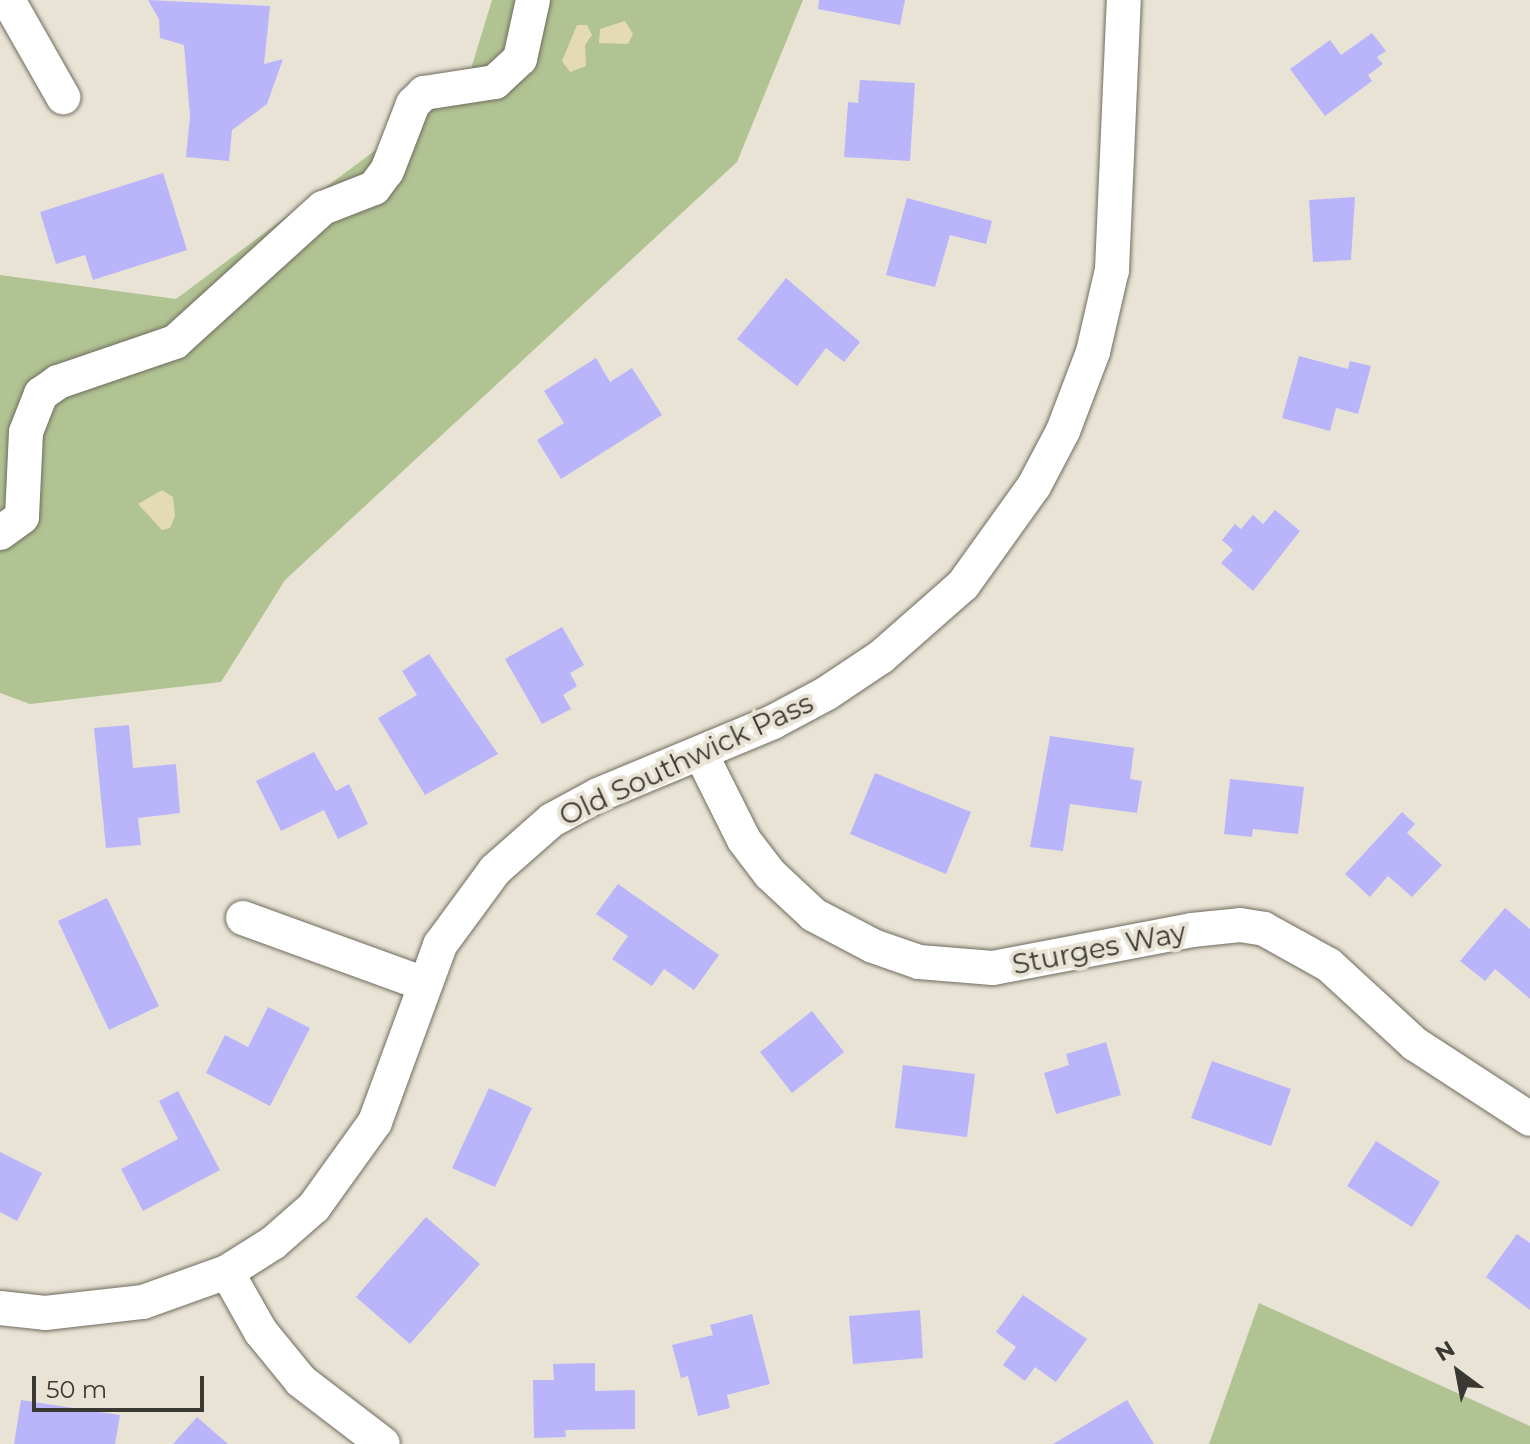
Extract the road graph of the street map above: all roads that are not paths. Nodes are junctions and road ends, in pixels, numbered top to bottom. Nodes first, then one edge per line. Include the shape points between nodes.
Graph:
1 (8, 0) edge
2 (533, 0) edge
3 (1124, 0) edge
4 (63, 97) dead end
5 (0, 533) edge
6 (701, 754) junction
7 (243, 918) dead end
8 (422, 983) junction
9 (1530, 1119) edge
10 (227, 1272) junction
11 (0, 1308) edge
12 (383, 1444) edge

1 - 4 street
2 - 5 street via 520,59 495,82 424,93 413,104 387,171 374,188 323,208 175,342 58,382 41,394 26,432 22,517
3 - 6 street, Old Southwick Pass via 1112,270 1093,352 1063,431 1034,486 963,585 893,647 827,693
6 - 8 street, Old Southwick Pass via 602,793 528,838 466,904
6 - 9 street, Sturges Way via 744,840 770,874 814,915 873,946 919,962 993,968 1192,930 1240,925 1264,929 1329,965 1415,1044
7 - 8 street
8 - 10 street, Old Southwick Pass via 375,1122 349,1165 314,1207 273,1243
10 - 11 street, Old Southwick Pass via 188,1289 95,1311
10 - 12 street via 261,1332 301,1381

